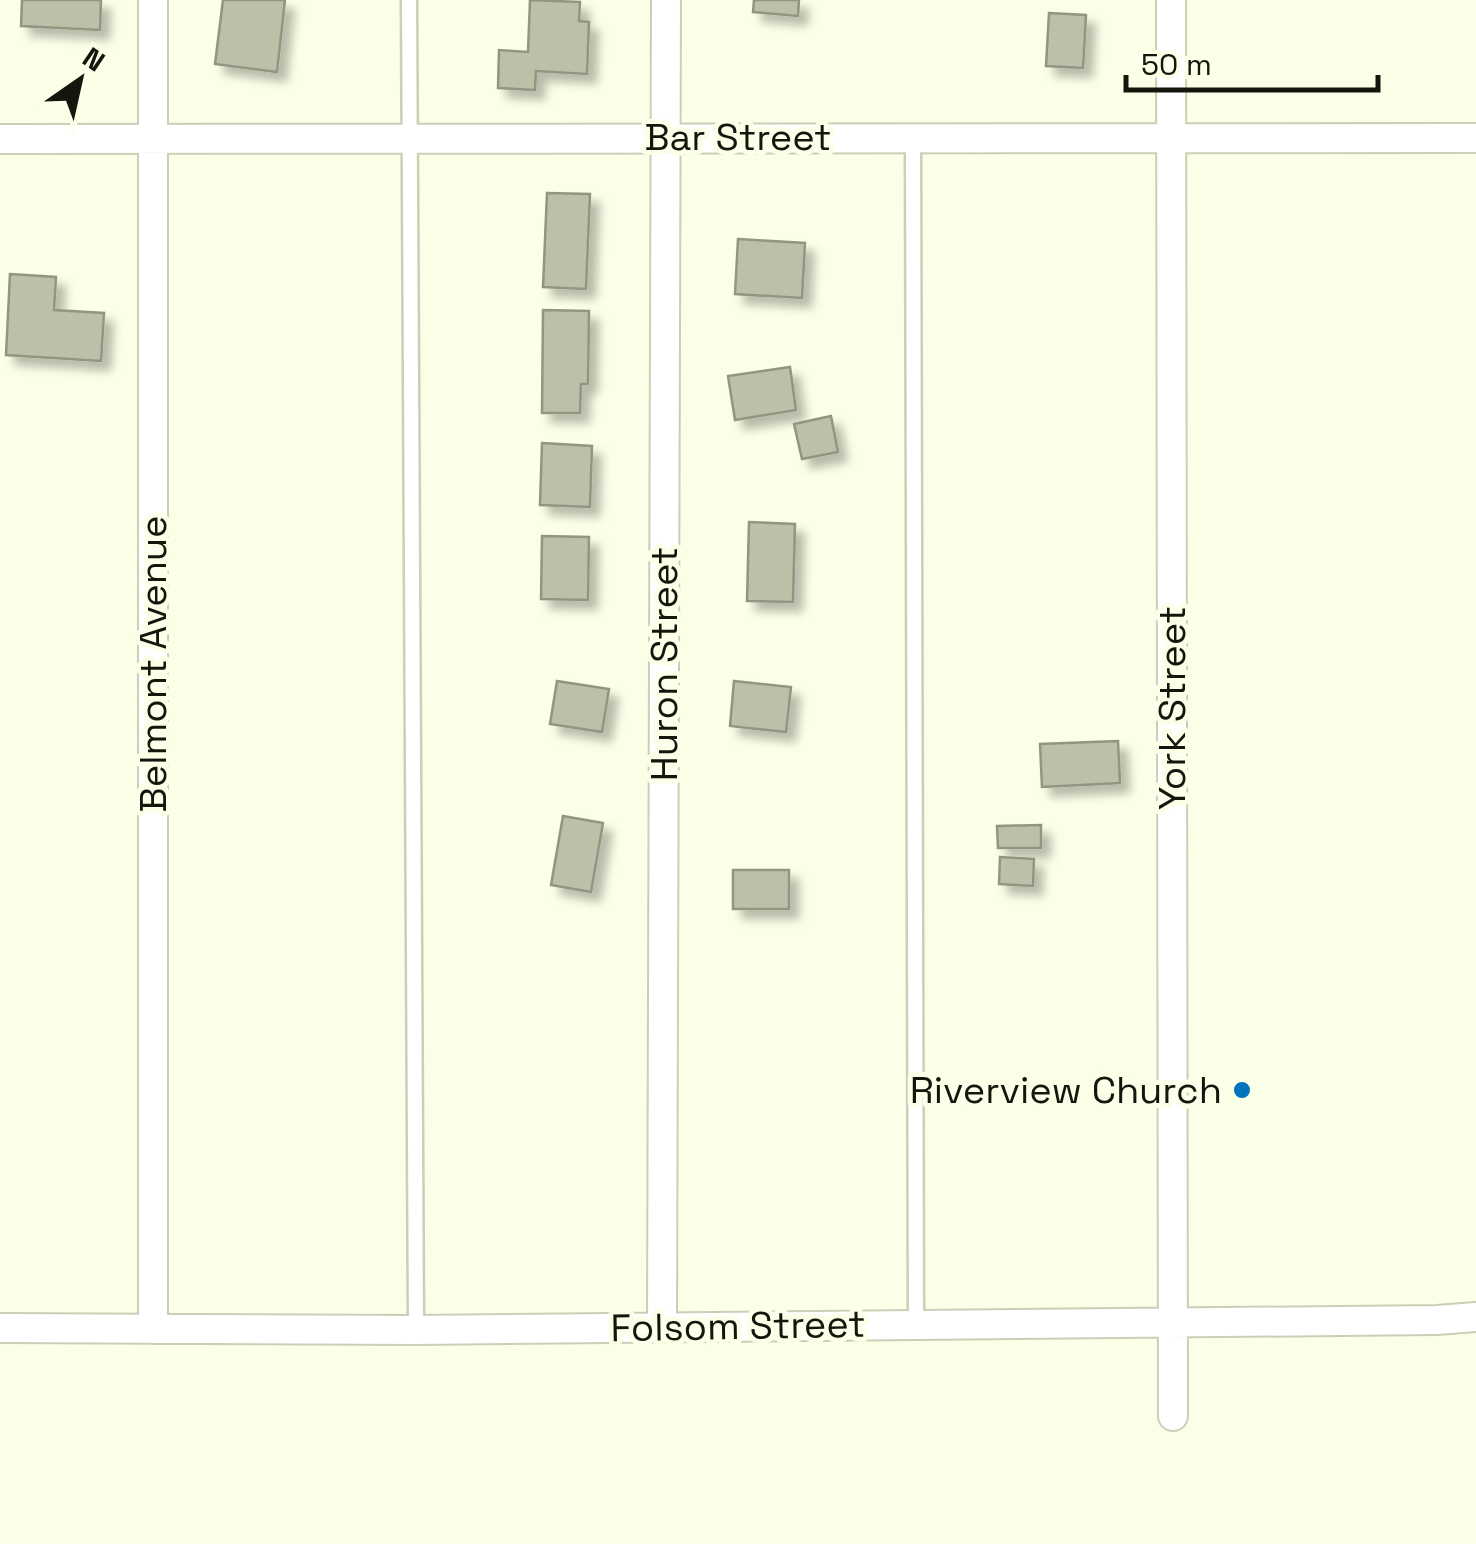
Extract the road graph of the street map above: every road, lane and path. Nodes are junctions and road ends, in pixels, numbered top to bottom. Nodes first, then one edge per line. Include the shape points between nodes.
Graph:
1 (153, 0) edge
2 (408, 0) edge
3 (666, 0) edge
4 (1171, 0) edge
5 (666, 137) junction
6 (1170, 137) junction
7 (154, 138) junction
8 (407, 138) junction
9 (914, 138) junction
10 (1476, 138) edge
11 (0, 139) edge
12 (1476, 1317) edge
13 (1173, 1320) junction
14 (916, 1325) junction
15 (662, 1327) junction
16 (0, 1328) edge
17 (153, 1329) junction
18 (416, 1330) junction
19 (1173, 1416) dead end

1 - 7 street, Belmont Avenue
2 - 8 lane
3 - 5 street, Huron Street
4 - 6 street, York Street
5 - 8 street, Bar Street
5 - 9 street, Bar Street
5 - 15 street, Huron Street
6 - 9 street, Bar Street
6 - 10 street, Bar Street
6 - 13 street, York Street
7 - 8 street, Bar Street
7 - 11 street, Bar Street
7 - 17 street, Belmont Avenue
8 - 18 lane
9 - 14 lane
12 - 13 street, Folsom Street
13 - 14 street, Folsom Street
13 - 19 street, York Street
14 - 15 street, Folsom Street
15 - 18 street, Folsom Street
16 - 17 street, Folsom Street
17 - 18 street, Folsom Street

